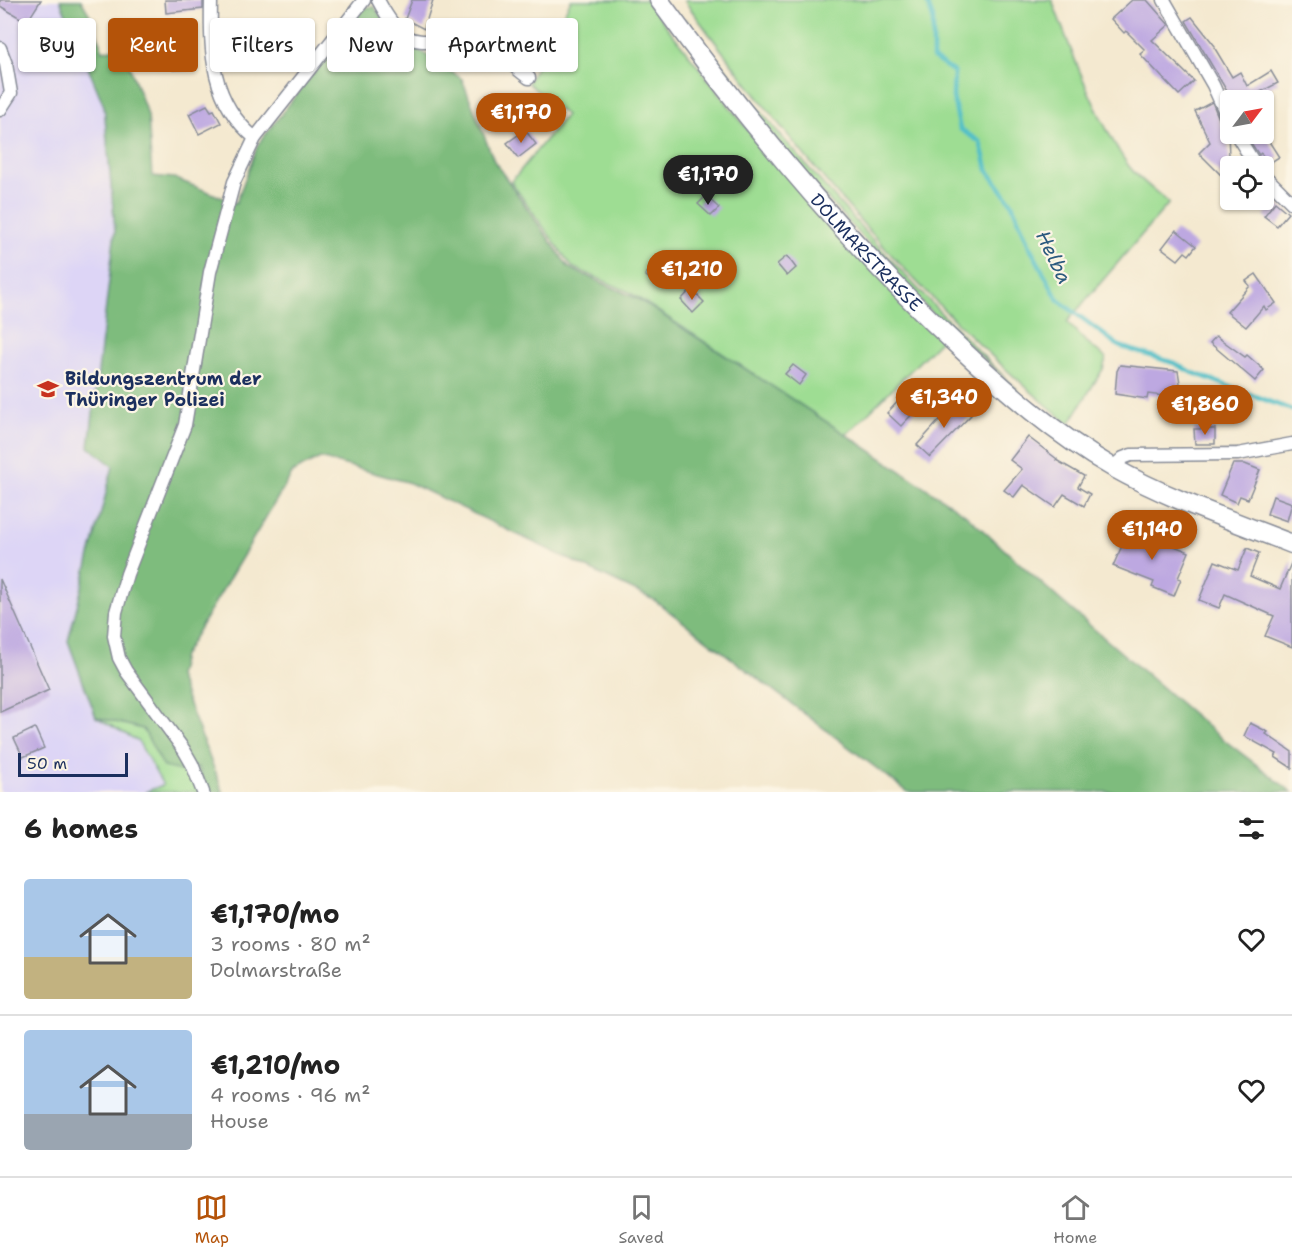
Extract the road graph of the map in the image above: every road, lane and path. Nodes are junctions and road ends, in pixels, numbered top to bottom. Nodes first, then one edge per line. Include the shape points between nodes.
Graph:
1 (211, 0) edge
2 (364, 0) edge
3 (378, 0) edge
4 (659, 0) edge
5 (1164, 0) edge
6 (0, 48) edge
7 (529, 78) dead end
8 (1220, 102) edge
9 (0, 110) edge
10 (255, 138) junction
11 (1274, 185) edge
12 (1292, 203) edge
13 (1292, 444) edge
14 (1113, 467) junction
15 (1292, 544) edge
16 (203, 792) edge

1 - 10 street via 210,45 218,83 235,119
2 - 10 street
3 - 7 street via 391,24 412,40 475,43 491,49
4 - 14 main road, DOLMARSTRASSE via 730,96 834,221 926,316 1034,412
5 - 8 street
6 - 9 street via 11,93
10 - 16 street via 234,182 219,233 185,425 127,574 114,636 126,671 184,750
11 - 12 street
13 - 14 street via 1238,454 1131,455
14 - 15 main road, DOLMARSTRASSE via 1198,508

